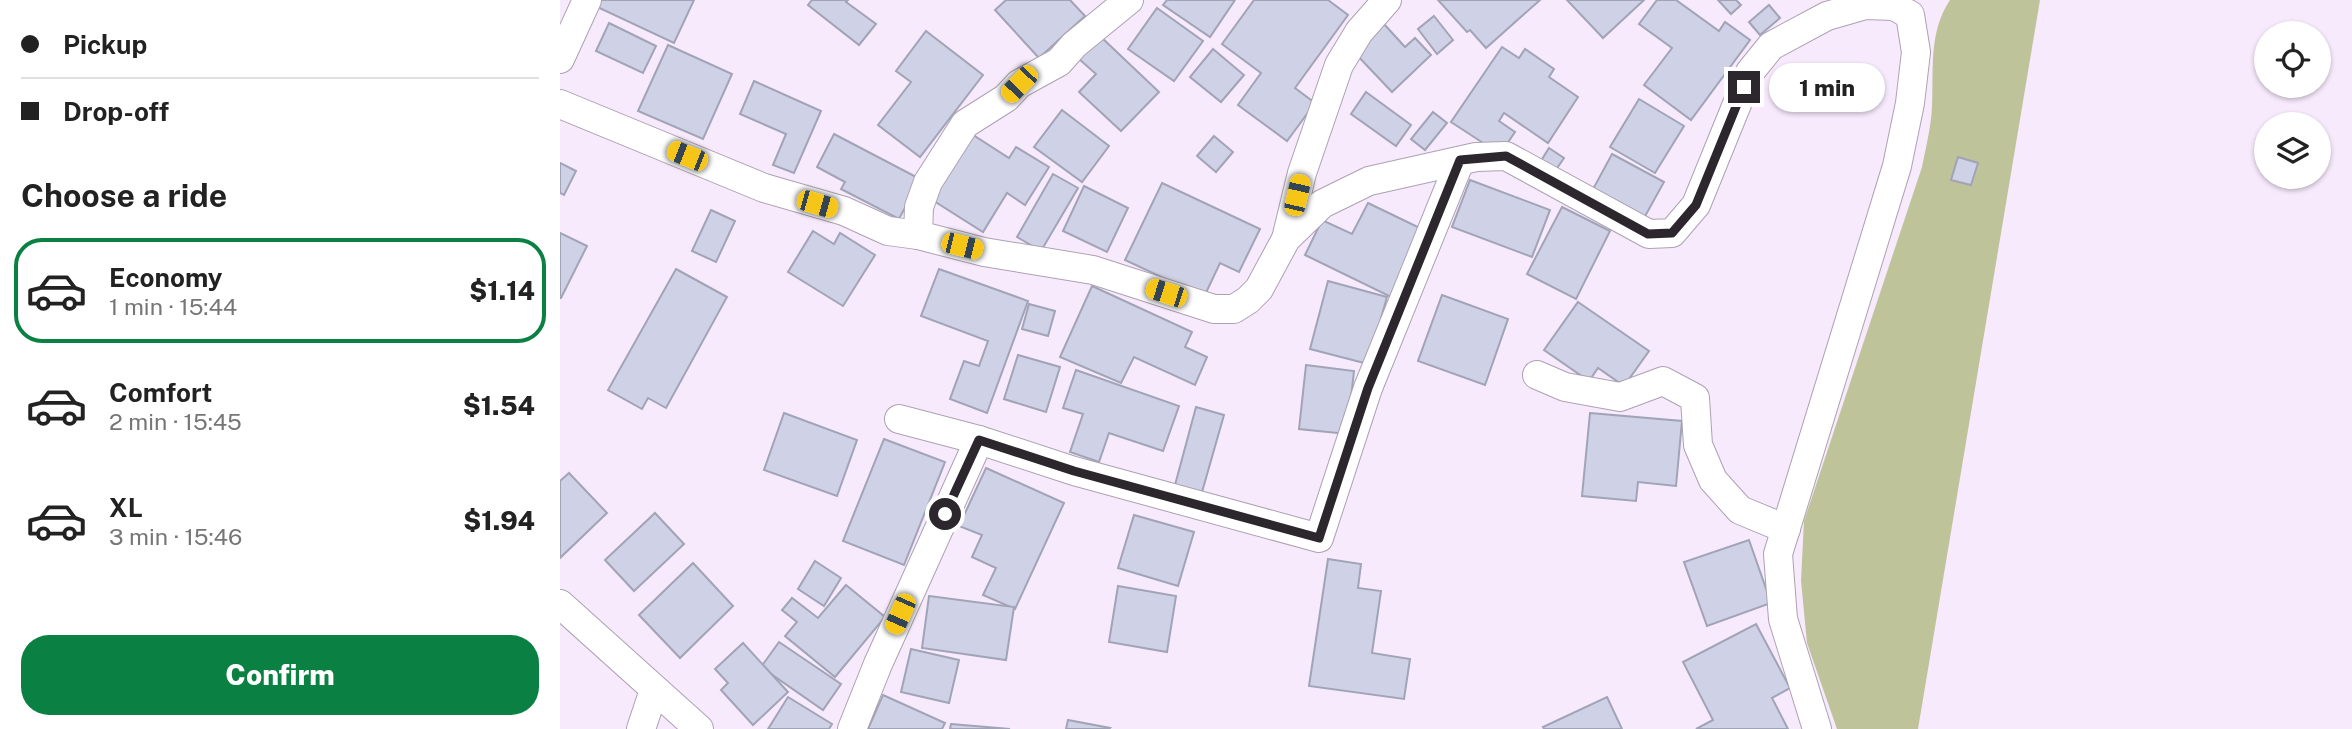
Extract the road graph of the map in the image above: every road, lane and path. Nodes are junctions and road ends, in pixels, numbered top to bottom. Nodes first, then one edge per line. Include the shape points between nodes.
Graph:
1 (587, 0) edge
2 (1129, 0) edge
3 (1377, 3) edge
4 (1917, 7) edge
5 (560, 60) edge
6 (560, 104) edge
7 (1460, 160) junction
8 (919, 235) junction
9 (1286, 239) junction
10 (1537, 375) dead end
11 (898, 419) dead end
12 (979, 440) junction
13 (1786, 529) junction
14 (560, 604) edge
15 (654, 690) junction
16 (642, 729) edge
17 (699, 729) edge
18 (852, 729) edge
19 (1817, 729) edge

1 - 5 street
2 - 8 street via 1059,62 1019,84 1006,98 965,124 928,182 919,207
3 - 9 street via 1339,65 1302,173
4 - 7 street via 1865,5 1828,16 1771,46 1750,72 1696,205 1672,233 1648,234 1506,156
4 - 13 street via 1910,103 1897,166
6 - 8 street via 764,188 844,211 888,231
7 - 9 street via 1369,181 1322,204
7 - 12 street via 1368,388 1319,538
8 - 9 street via 984,252 1093,270 1214,309 1234,309 1248,300 1259,289
10 - 13 street via 1565,387 1620,397 1663,382 1695,398 1698,445 1713,480 1740,510
11 - 12 street
12 - 18 street
13 - 19 street via 1778,554 1783,619
14 - 15 street
15 - 16 street
15 - 17 street

